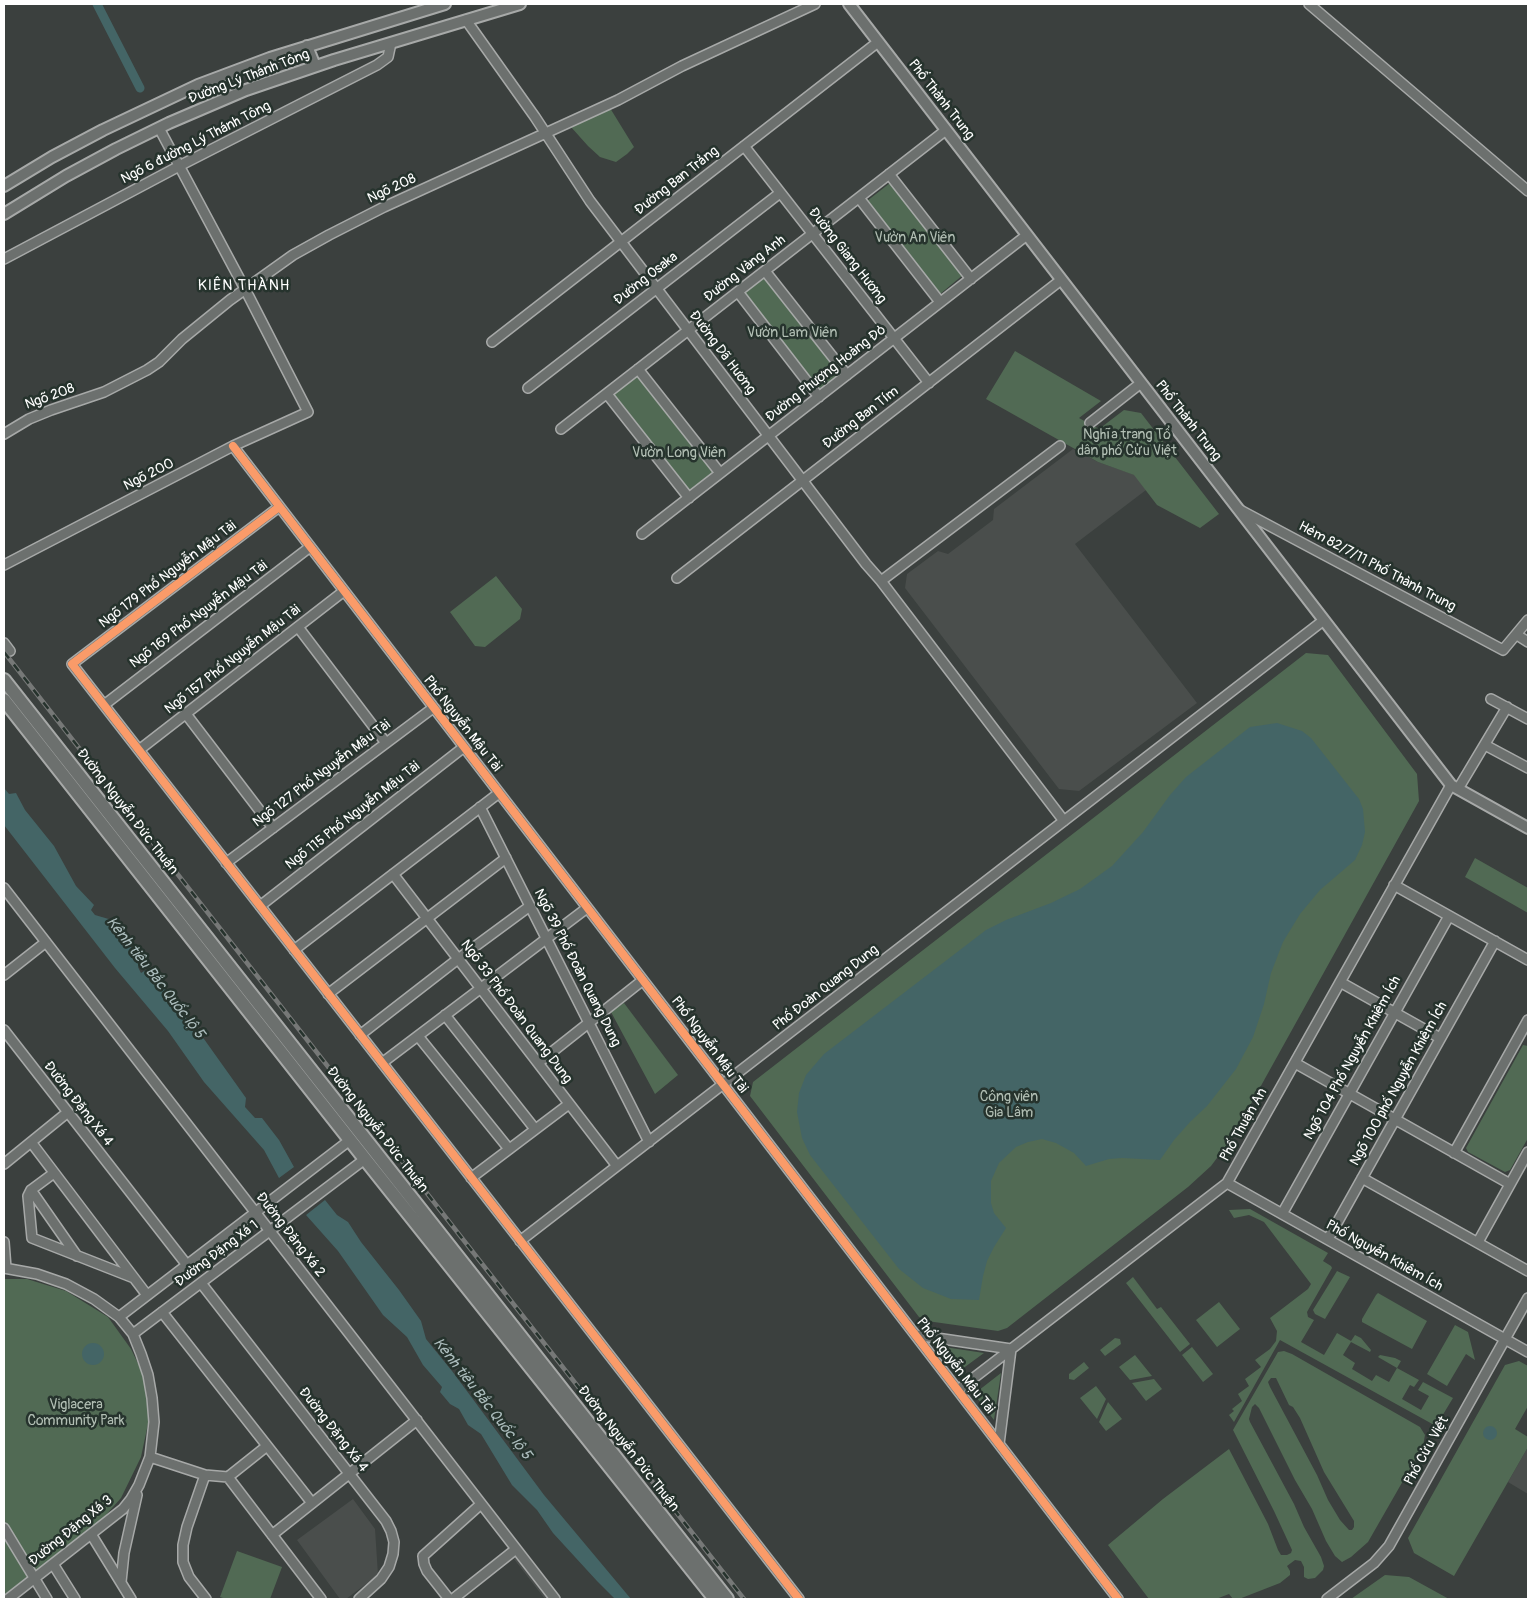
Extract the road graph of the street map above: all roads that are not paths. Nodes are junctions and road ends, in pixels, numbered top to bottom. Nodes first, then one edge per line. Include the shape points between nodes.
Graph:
1 (445, 4) edge
2 (520, 4) edge
3 (815, 4) edge
4 (849, 4) edge
5 (1309, 4) edge
6 (466, 20) junction
7 (878, 42) junction
8 (391, 43) junction
9 (307, 46) junction
10 (315, 66) junction
11 (159, 128) junction
12 (946, 130) junction
13 (545, 133) junction
14 (744, 146) junction
15 (180, 166) junction
16 (890, 174) junction
17 (4, 186) edge
18 (1528, 191) edge
19 (780, 193) junction
20 (859, 198) junction
21 (4, 214) edge
22 (812, 234) junction
23 (1027, 235) junction
24 (620, 242) junction
25 (4, 259) edge
26 (766, 271) junction
27 (971, 279) junction
28 (1062, 280) junction
29 (656, 288) junction
30 (245, 289) junction
31 (738, 292) junction
32 (940, 302) junction
33 (688, 330) junction
34 (894, 338) junction
35 (492, 342) dead end
36 (638, 369) junction
37 (847, 375) junction
38 (929, 383) junction
39 (1141, 384) junction
40 (528, 388) dead end
41 (607, 394) junction
42 (819, 397) junction
43 (1090, 423) dead end
44 (561, 429) dead end
45 (4, 434) edge
46 (768, 436) junction
47 (233, 446) junction
48 (1060, 446) dead end
49 (720, 473) junction
50 (802, 481) junction
51 (688, 498) junction
52 (279, 506) junction
53 (1239, 510) junction
54 (642, 534) dead end
55 (310, 547) junction
56 (4, 565) edge
57 (677, 578) dead end
58 (881, 581) junction
59 (344, 591) junction
60 (1324, 620) junction
61 (1528, 620) edge
62 (298, 627) junction
63 (1516, 635) junction
64 (1528, 642) edge
65 (4, 643) edge
66 (10, 651) dead end
67 (4, 680) edge
68 (1491, 698) dead end
69 (4, 700) edge
70 (104, 705) junction
71 (1507, 707) junction
72 (434, 708) junction
73 (186, 714) junction
74 (1528, 719) edge
75 (386, 743) junction
76 (1485, 745) junction
77 (464, 747) junction
78 (138, 750) junction
79 (1528, 768) edge
80 (1454, 787) junction
81 (499, 792) junction
82 (480, 807) junction
83 (1064, 821) junction
84 (273, 828) junction
85 (1528, 828) edge
86 (506, 858) junction
87 (226, 863) junction
88 (393, 874) junction
89 (1394, 885) junction
90 (4, 888) edge
91 (260, 906) junction
92 (530, 906) junction
93 (587, 908) junction
94 (1449, 916) junction
95 (428, 919) junction
96 (547, 939) junction
97 (1494, 941) junction
98 (46, 942) junction
99 (294, 950) junction
100 (458, 959) junction
101 (1528, 960) edge
102 (4, 975) edge
103 (643, 980) junction
104 (1340, 982) junction
105 (481, 988) junction
106 (328, 994) junction
107 (1395, 1012) junction
108 (445, 1015) junction
109 (1528, 1020) edge
110 (589, 1023) junction
111 (4, 1030) edge
112 (360, 1035) junction
113 (1525, 1035) edge
114 (418, 1036) junction
115 (1440, 1038) junction
116 (382, 1063) junction
117 (538, 1063) junction
118 (1294, 1063) junction
119 (723, 1084) junction
120 (1349, 1094) junction
121 (569, 1104) junction
122 (68, 1112) junction
123 (1395, 1119) junction
124 (535, 1129) junction
125 (355, 1137) junction
126 (31, 1142) junction
127 (649, 1142) junction
128 (509, 1150) junction
129 (1528, 1152) edge
130 (1454, 1153) junction
131 (370, 1156) junction
132 (4, 1164) edge
133 (617, 1166) junction
134 (54, 1173) junction
135 (471, 1178) junction
136 (1362, 1178) junction
137 (1227, 1183) junction
138 (1510, 1184) junction
139 (31, 1190) junction
140 (256, 1213) junction
141 (1282, 1214) junction
142 (270, 1231) junction
143 (1328, 1240) junction
144 (520, 1241) junction
145 (4, 1242) edge
146 (1478, 1242) junction
147 (77, 1256) junction
148 (187, 1265) junction
149 (5, 1268) edge
150 (1528, 1271) edge
151 (134, 1278) junction
152 (201, 1283) junction
153 (147, 1295) junction
154 (1528, 1298) edge
155 (162, 1312) junction
156 (119, 1316) junction
157 (133, 1334) junction
158 (916, 1335) junction
159 (1505, 1339) junction
160 (1011, 1349) junction
161 (1528, 1352) edge
162 (958, 1390) junction
163 (416, 1420) junction
164 (1000, 1444) junction
165 (267, 1446) junction
166 (150, 1457) junction
167 (205, 1474) junction
168 (349, 1474) junction
169 (228, 1477) junction
170 (139, 1485) junction
171 (312, 1503) junction
172 (482, 1504) junction
173 (4, 1528) edge
174 (91, 1534) junction
175 (272, 1535) junction
176 (516, 1549) junction
177 (53, 1564) junction
178 (34, 1578) junction
179 (120, 1582) junction
180 (8, 1599) edge
181 (47, 1599) edge
182 (75, 1599) edge
183 (131, 1599) edge
184 (206, 1599) edge
185 (321, 1599) edge
186 (359, 1599) edge
187 (449, 1599) edge
188 (453, 1599) edge
189 (555, 1599) edge
190 (715, 1599) edge
191 (727, 1599) edge
192 (799, 1599) edge
193 (1118, 1599) edge
194 (1327, 1599) edge

1 - 9 main road, Đường Lý Thánh Tông
2 - 6 main road, Đường Lý Thánh Tông
3 - 13 street, Ngõ 208
4 - 7 main road, Phố Thành Trung
5 - 18 street
6 - 8 main road, Đường Lý Thánh Tông
6 - 13 street, Đường Dã Hương
7 - 12 main road, Phố Thành Trung
7 - 14 street, Đường Ban Trắng
8 - 10 main road, Đường Lý Thánh Tông
8 - 15 street, Ngõ 6 đường Lý Thánh Tông via 388,57 377,65
9 - 10 main road
9 - 17 main road, Đường Lý Thánh Tông via 160,102 69,148
10 - 11 main road, Đường Lý Thánh Tông via 246,90
11 - 15 street
11 - 21 main road, Đường Lý Thánh Tông via 66,176
12 - 16 street, Đường Vàng Anh
12 - 23 main road, Phố Thành Trung
13 - 24 street, Đường Dã Hương
13 - 30 street, Ngõ 208 via 329,235 293,255
14 - 19 street, Đường Giang Hương
14 - 24 street, Đường Ban Trắng
15 - 25 street, Ngõ 6 đường Lý Thánh Tông
15 - 30 street
16 - 20 street, Đường Vàng Anh
16 - 27 street
19 - 22 street, Đường Giang Hương
19 - 29 street, Đường Osaka
20 - 22 street, Đường Vàng Anh
20 - 32 street
22 - 26 street, Đường Vàng Anh
22 - 34 street, Đường Giang Hương
23 - 27 street, Đường Phượng Hoàng Đỏ
23 - 28 main road, Phố Thành Trung
24 - 29 street, Đường Dã Hương
24 - 35 street, Đường Ban Trắng
26 - 31 street, Đường Vàng Anh
26 - 37 street
27 - 32 street, Đường Phượng Hoàng Đỏ
28 - 38 street, Đường Ban Tím
28 - 39 main road, Phố Thành Trung
29 - 33 street, Đường Dã Hương
29 - 40 street, Đường Osaka
30 - 45 street, Ngõ 208 via 147,370 104,392 29,419
30 - 47 street, Ngõ 200 via 308,412
31 - 33 street, Đường Vàng Anh
31 - 42 street
32 - 34 street, Đường Phượng Hoàng Đỏ
33 - 36 street, Đường Vàng Anh
33 - 46 street, Đường Dã Hương
34 - 37 street, Đường Phượng Hoàng Đỏ
34 - 38 street, Đường Giang Hương
36 - 41 street, Đường Vàng Anh
36 - 49 street
37 - 42 street, Đường Phượng Hoàng Đỏ
38 - 50 street, Đường Ban Tím
39 - 43 street
39 - 53 main road, Phố Thành Trung
41 - 44 street, Đường Vàng Anh
41 - 51 street
42 - 46 street, Đường Phượng Hoàng Đỏ
46 - 49 street, Đường Phượng Hoàng Đỏ
46 - 50 street, Đường Dã Hương
47 - 52 street, Phố Nguyễn Mậu Tài
47 - 56 street, Ngõ 200
48 - 58 street
49 - 51 street, Đường Phượng Hoàng Đỏ
50 - 57 street, Đường Ban Tím
50 - 58 street, Đường Dã Hương
51 - 54 street, Đường Phượng Hoàng Đỏ
52 - 55 street, Phố Nguyễn Mậu Tài
52 - 70 street, Ngõ 179 Phố Nguyễn Mậu Tài via 72,664
53 - 60 main road, Phố Thành Trung
53 - 63 street, Hẻm 82/7/11 Phố Thành Trung via 1503,650
55 - 59 street, Phố Nguyễn Mậu Tài
55 - 70 street, Ngõ 169 Phố Nguyễn Mậu Tài
58 - 83 street, Đường Dã Hương
59 - 62 street, Ngõ 157 Phố Nguyễn Mậu Tài
59 - 72 street, Phố Nguyễn Mậu Tài
60 - 80 main road, Phố Thành Trung
60 - 83 street, Phố Đoàn Quang Dung
61 - 63 street
62 - 73 street, Ngõ 157 Phố Nguyễn Mậu Tài
62 - 75 street
63 - 64 street
65 - 66 street
67 - 125 highway, Đường Nguyễn Đức Thuận
68 - 71 street
69 - 125 highway, Đường Nguyễn Đức Thuận
70 - 78 street
71 - 74 street
71 - 76 street, Phố Thuận An
72 - 75 street, Ngõ 127 Phố Nguyễn Mậu Tài
72 - 77 street, Phố Nguyễn Mậu Tài
73 - 78 street, Ngõ 157 Phố Nguyễn Mậu Tài
73 - 84 street
75 - 84 street, Ngõ 127 Phố Nguyễn Mậu Tài
76 - 79 street
76 - 80 street, Phố Thuận An
77 - 81 street, Phố Nguyễn Mậu Tài
77 - 91 street, Ngõ 115 Phố Nguyễn Mậu Tài
78 - 87 street
80 - 85 main road, Phố Thành Trung
80 - 89 street, Phố Thuận An
81 - 82 street
81 - 93 street, Phố Nguyễn Mậu Tài
82 - 86 street, Ngõ 39 Phố Đoàn Quang Dung
82 - 88 street
83 - 119 street, Phố Đoàn Quang Dung
84 - 87 street, Ngõ 127 Phố Nguyễn Mậu Tài
86 - 92 street, Ngõ 39 Phố Đoàn Quang Dung
86 - 95 street
87 - 91 street
88 - 95 street, Ngõ 33 Phố Đoàn Quang Dung
88 - 99 street
89 - 94 street
89 - 104 street, Phố Thuận An
90 - 98 street, Đường Đặng Xá 2
91 - 99 street
92 - 96 street, Ngõ 39 Phố Đoàn Quang Dung
92 - 100 street
93 - 96 street
93 - 103 street, Phố Nguyễn Mậu Tài
94 - 97 street
94 - 107 street, Ngõ 104 Phố Nguyễn Khiêm Ích
95 - 100 street, Ngõ 33 Phố Đoàn Quang Dung
95 - 106 street
96 - 105 street
96 - 110 street, Ngõ 39 Phố Đoàn Quang Dung
97 - 101 street
97 - 115 street, Ngõ 100 phố Nguyễn Khiêm Ích
98 - 102 street
98 - 140 street, Đường Đặng Xá 2
99 - 106 street
100 - 105 street, Ngõ 33 Phố Đoàn Quang Dung
100 - 112 street
103 - 110 street
103 - 119 street, Phố Nguyễn Mậu Tài
104 - 107 street
104 - 118 street, Phố Thuận An
105 - 108 street
105 - 117 street, Ngõ 33 Phố Đoàn Quang Dung
106 - 112 street
107 - 115 street
107 - 120 street, Ngõ 104 Phố Nguyễn Khiêm Ích
108 - 114 street
108 - 124 street
109 - 113 street
110 - 117 street
110 - 127 street, Ngõ 39 Phố Đoàn Quang Dung
111 - 122 street, Đường Đặng Xá 4
112 - 116 street
113 - 130 street
114 - 116 street
114 - 128 street
115 - 123 street, Ngõ 100 phố Nguyễn Khiêm Ích
116 - 135 street
117 - 121 street, Ngõ 33 Phố Đoàn Quang Dung
118 - 120 street
118 - 137 street, Phố Thuận An
119 - 127 street, Phố Đoàn Quang Dung
119 - 158 street, Phố Nguyễn Mậu Tài
120 - 123 street
120 - 141 street, Ngõ 104 Phố Nguyễn Khiêm Ích
121 - 124 street
121 - 133 street, Ngõ 33 Phố Đoàn Quang Dung
122 - 126 street
122 - 148 street, Đường Đặng Xá 4
123 - 130 street
123 - 136 street, Ngõ 100 phố Nguyễn Khiêm Ích
124 - 128 street
125 - 131 highway, Đường Nguyễn Đức Thuận
125 - 140 street, Đường Đặng Xá 1
126 - 132 street
126 - 134 street
127 - 133 street, Phố Đoàn Quang Dung
128 - 135 street
129 - 138 street
130 - 138 street
131 - 142 street, Đường Đặng Xá 1
131 - 190 highway, Đường Nguyễn Đức Thuận
131 - 191 highway, Đường Nguyễn Đức Thuận
133 - 144 street, Phố Đoàn Quang Dung
134 - 139 street
134 - 151 street
135 - 144 street
136 - 143 street, Ngõ 100 phố Nguyễn Khiêm Ích
136 - 146 street
137 - 141 street, Phố Nguyễn Khiêm Ích
137 - 160 street, Phố Thuận An
138 - 146 street
139 - 147 street
139 - 147 street via 28,1196 32,1238
140 - 142 street, Đường Đặng Xá 2
140 - 148 street, Đường Đặng Xá 1
141 - 143 street, Phố Nguyễn Khiêm Ích
142 - 152 street, Đường Đặng Xá 1
142 - 163 street, Đường Đặng Xá 2
143 - 159 street, Phố Nguyễn Khiêm Ích
144 - 192 street
145 - 149 street
146 - 150 street
147 - 151 street
148 - 153 street, Đường Đặng Xá 1
149 - 156 street, Đường Đặng Xá 3 via 66,1284
151 - 153 street
152 - 155 street, Đường Đặng Xá 1
152 - 168 street, Đường Đặng Xá 4
153 - 156 street, Đường Đặng Xá 1
154 - 159 street, Phố Cửu Việt
155 - 157 street, Đường Đặng Xá 1
155 - 165 street
156 - 157 street, Đường Đặng Xá 3
157 - 166 street, Đường Đặng Xá 3 via 148,1375 152,1398 154,1422
158 - 160 street
158 - 162 street, Phố Nguyễn Mậu Tài
159 - 161 street, Phố Nguyễn Khiêm Ích
159 - 194 street, Phố Cửu Việt via 1389,1546 1380,1558
160 - 162 street, Phố Thuận An
160 - 164 street
162 - 164 street, Phố Nguyễn Mậu Tài
163 - 168 street
163 - 172 street, Đường Đặng Xá 2
164 - 193 street, Phố Nguyễn Mậu Tài
165 - 169 street
165 - 171 street
166 - 167 street
166 - 170 street, Đường Đặng Xá 3
167 - 169 street
167 - 184 street via 183,1545 183,1562 189,1577
168 - 171 street
168 - 186 street, Đường Đặng Xá 4 via 386,1521 394,1542 389,1567
169 - 175 street
170 - 174 street, Đường Đặng Xá 3 via 123,1509
170 - 179 street
171 - 175 street
172 - 176 street, Đường Đặng Xá 2
172 - 187 street via 423,1556 427,1571
173 - 178 street
174 - 177 street, Đường Đặng Xá 3
174 - 179 street
175 - 185 street
176 - 188 street
176 - 189 street, Đường Đặng Xá 2
177 - 178 street, Đường Đặng Xá 3
177 - 182 street
178 - 180 street, Đường Đặng Xá 3
178 - 181 street
179 - 183 street

